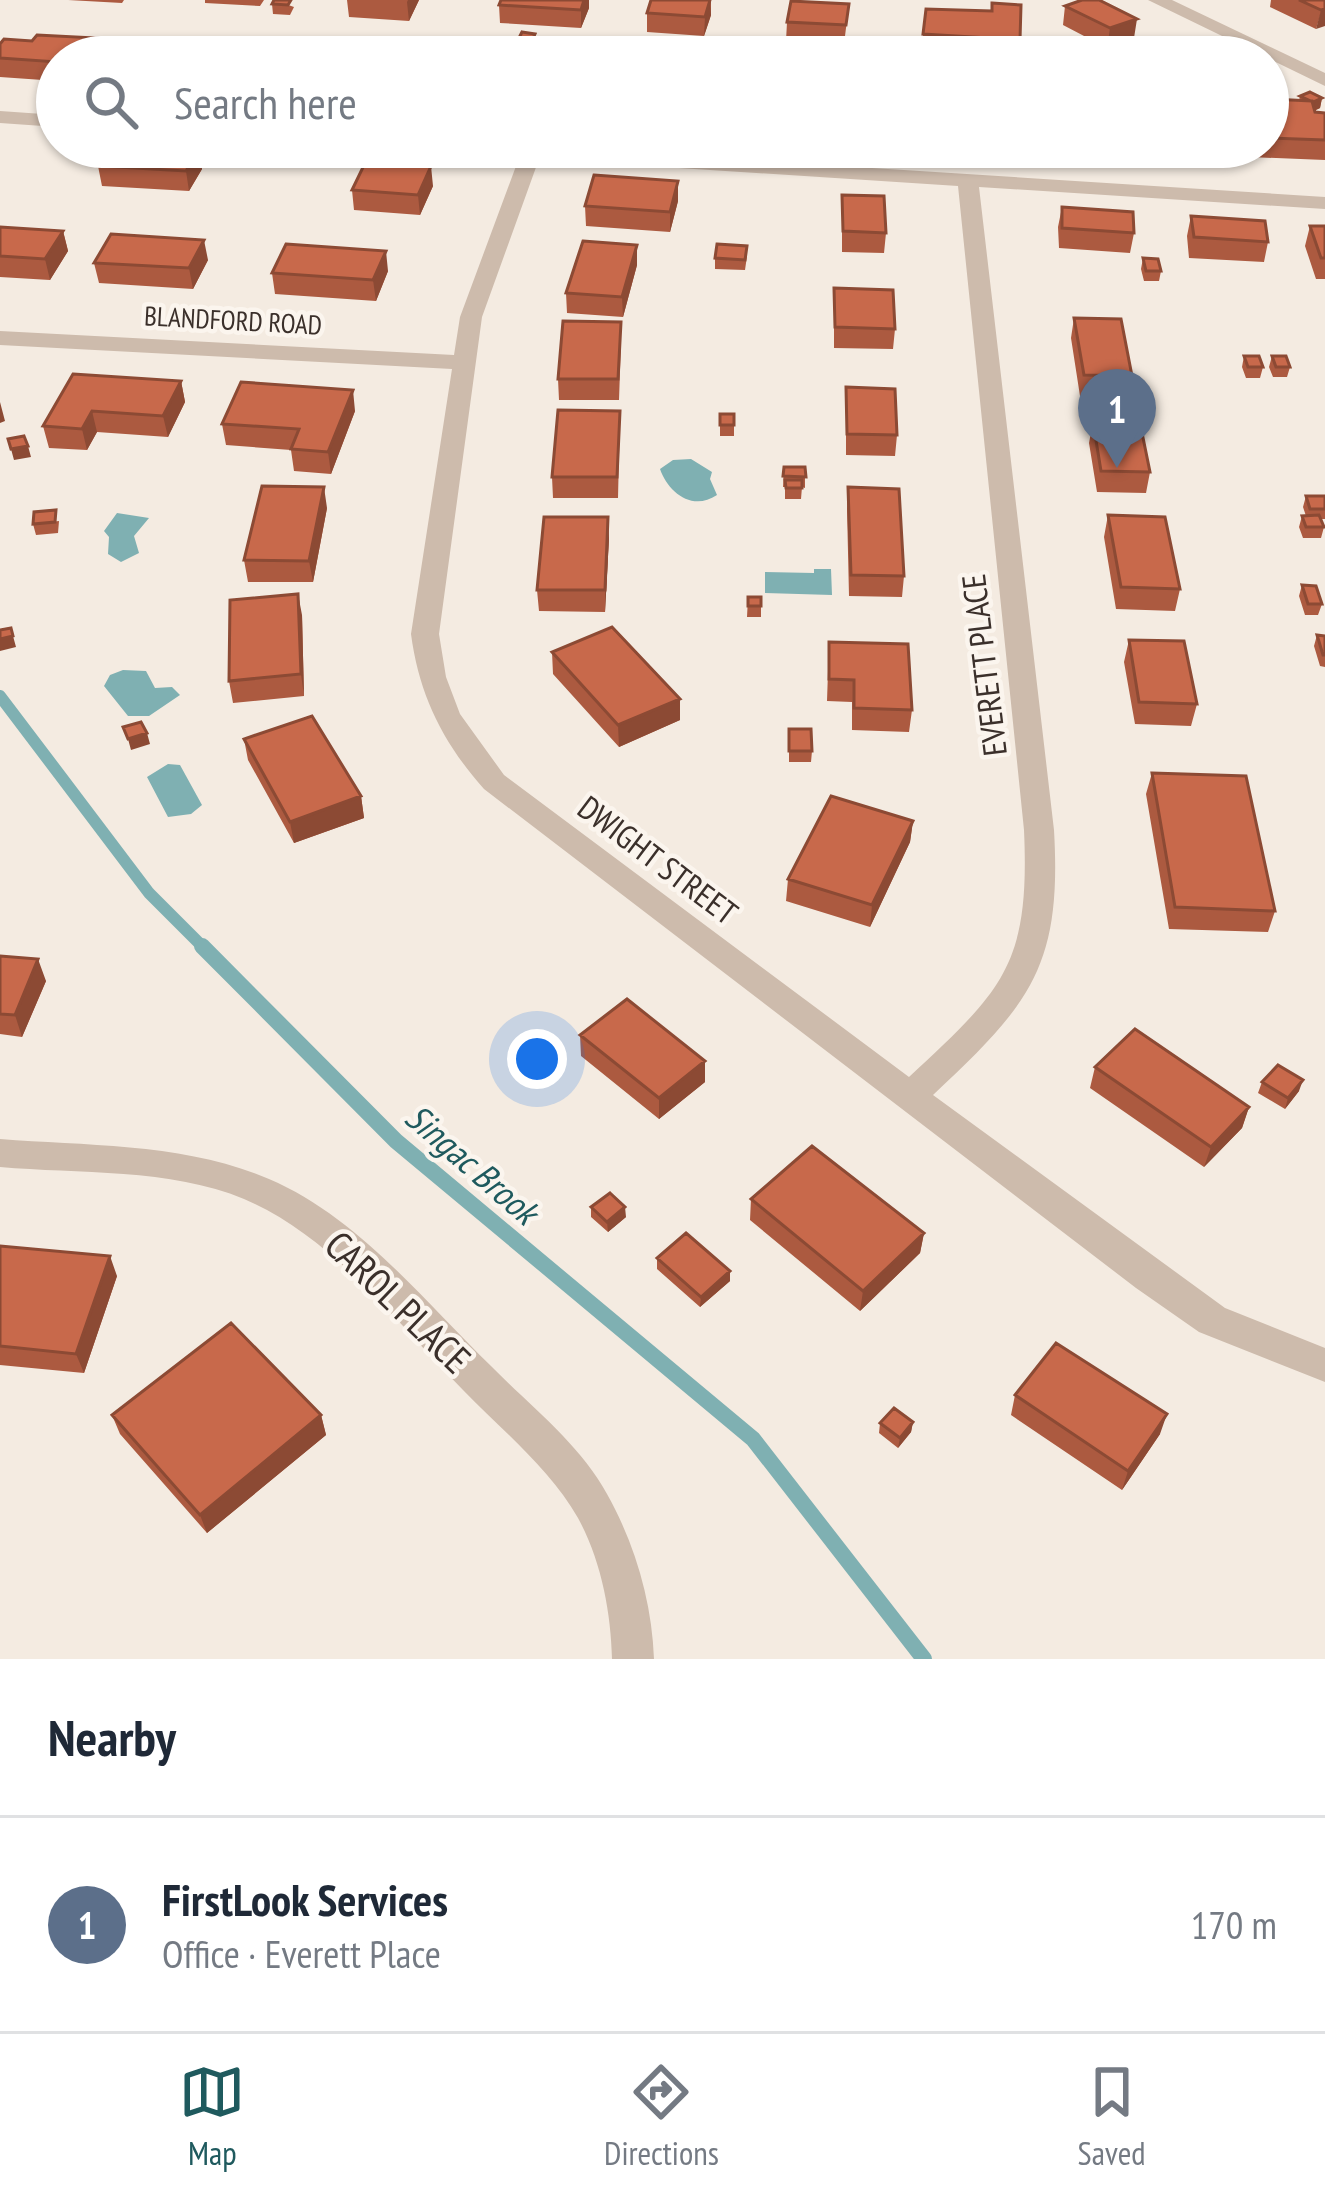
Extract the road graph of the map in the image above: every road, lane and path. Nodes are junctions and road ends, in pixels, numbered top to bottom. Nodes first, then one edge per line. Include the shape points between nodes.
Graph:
1 (1157, 0) edge
2 (1233, 36) edge
3 (1289, 63) edge
4 (1325, 80) edge
5 (0, 117) edge
6 (36, 120) edge
7 (525, 168) edge
8 (781, 168) edge
9 (968, 180) junction
10 (1325, 202) edge
11 (0, 338) edge
12 (463, 363) junction
13 (910, 1096) junction
14 (0, 1153) edge
15 (1325, 1365) edge
16 (633, 1659) edge

1 - 2 street
3 - 4 street
5 - 6 street
7 - 12 street, DWIGHT STREET via 479,285
8 - 9 street
9 - 10 street
9 - 13 street, EVERETT PLACE via 1042,904 1036,939 1009,996
11 - 12 street, BLANDFORD ROAD
12 - 13 street, DWIGHT STREET via 425,634 429,674 453,731 494,782
13 - 15 street, DWIGHT STREET via 1212,1319
14 - 16 street, CAROL PLACE via 207,1174 264,1193 334,1236 558,1459 592,1504 617,1562

